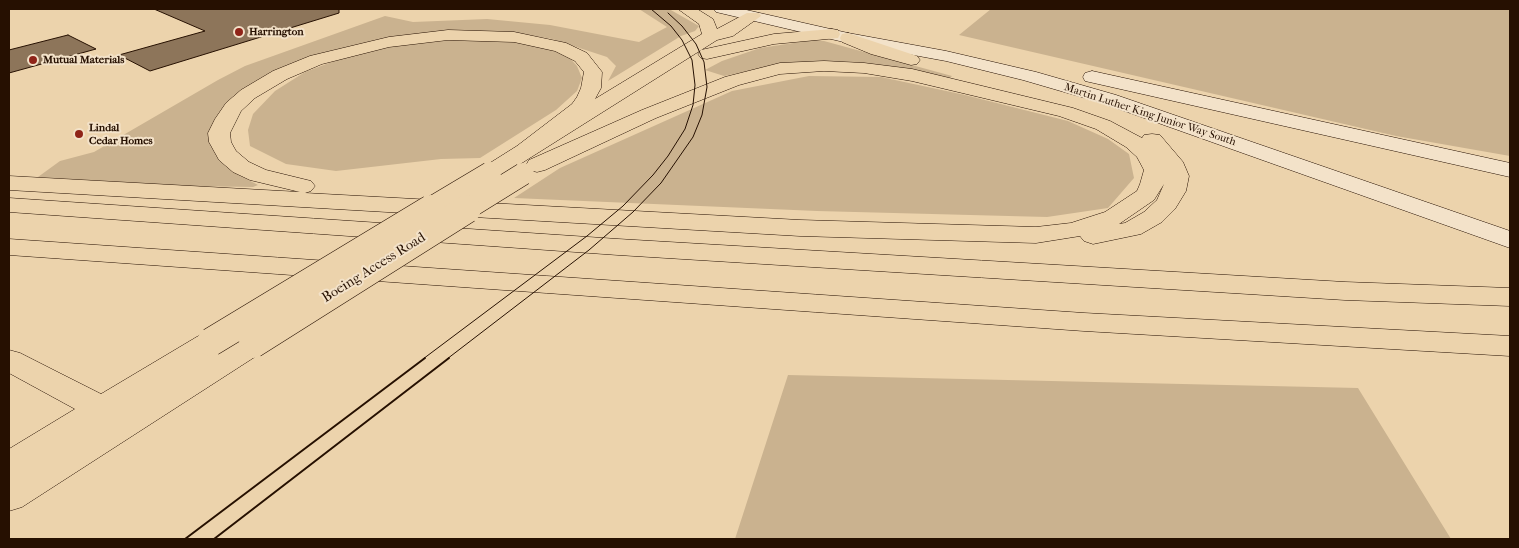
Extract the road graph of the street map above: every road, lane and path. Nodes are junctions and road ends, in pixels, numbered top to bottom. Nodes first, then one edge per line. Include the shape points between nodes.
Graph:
1 (686, 9) edge
2 (722, 9) edge
3 (773, 9) edge
4 (760, 12) edge
5 (840, 36) junction
6 (715, 41) junction
7 (529, 163) junction
8 (1510, 170) edge
9 (9, 183) edge
10 (9, 205) edge
11 (535, 212) junction
12 (800, 228) junction
13 (1036, 236) junction
14 (1510, 240) edge
15 (9, 246) edge
16 (1344, 291) junction
17 (1510, 297) edge
18 (1510, 346) edge
19 (9, 360) edge
20 (168, 396) junction
21 (100, 409) junction
22 (9, 466) edge
23 (9, 496) edge

1 - 6 highway via 707,22
2 - 4 main road, Martin Luther King Junior Way South
3 - 8 main road, Martin Luther King Junior Way South
4 - 5 main road, Martin Luther King Junior Way South
4 - 6 highway, Boeing Access Road
5 - 6 highway
5 - 13 highway via 877,50 1114,118 1147,136 1172,162 1176,176 1174,191 1153,217 1132,229 1094,236
5 - 14 main road, Martin Luther King Junior Way South via 946,56 1109,99
6 - 7 highway, Boeing Access Road
7 - 11 highway via 579,108 591,88 593,72 581,57 532,39 448,35 365,47 316,60 280,75 248,94 233,107 219,132 227,155 241,167 284,183 328,191
7 - 13 highway via 748,76 780,69 816,67 885,70 1066,112 1102,125 1134,142 1147,154 1155,170 1146,195 1114,217 1075,230
7 - 20 highway, Boeing Access Road, bridge
7 - 21 highway, Boeing Access Road, bridge via 490,173
9 - 11 highway
10 - 16 highway via 618,247
11 - 12 highway
12 - 13 highway
12 - 16 highway
15 - 18 highway via 1084,322
16 - 17 highway
19 - 21 highway
20 - 21 highway
20 - 23 highway, Boeing Access Road
21 - 22 highway, Boeing Access Road

